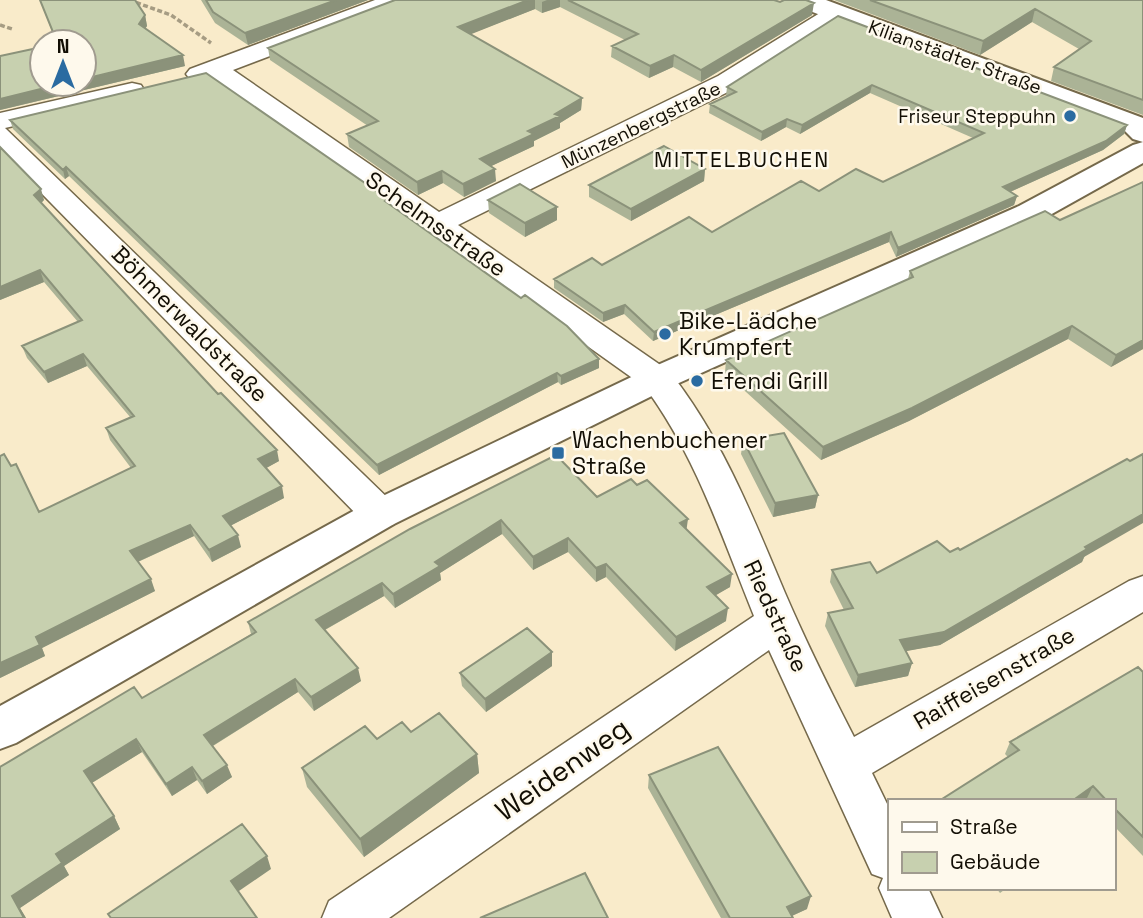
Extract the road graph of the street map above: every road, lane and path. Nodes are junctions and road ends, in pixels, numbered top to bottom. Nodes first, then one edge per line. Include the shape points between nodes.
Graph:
1 (129, 0) edge
2 (397, 0) edge
3 (803, 0) edge
4 (832, 16) junction
5 (0, 25) edge
6 (12, 29) dead end
7 (227, 65) junction
8 (0, 121) edge
9 (1143, 133) edge
10 (0, 135) edge
11 (1143, 151) edge
12 (437, 224) junction
13 (657, 379) junction
14 (380, 513) junction
15 (1143, 592) edge
16 (777, 622) junction
17 (0, 729) edge
18 (846, 765) junction
19 (888, 856) edge
20 (904, 890) edge
21 (347, 918) edge
22 (917, 918) edge

1 - 7 path via 171,15
2 - 7 street
3 - 4 main road, Kilianstädter Straße
4 - 9 main road, Kilianstädter Straße via 1135,124
4 - 12 street, Münzenbergstraße via 718,87
5 - 6 path
7 - 8 street
7 - 12 street, Schelmsstraße
10 - 14 street, Böhmerwaldstraße
11 - 13 main road via 1030,213
12 - 13 street, Schelmsstraße
13 - 14 main road
13 - 16 street, Riedstraße via 674,399 712,471
14 - 17 main road
15 - 18 street, Raiffeisenstraße
16 - 18 street, Riedstraße
16 - 21 street, Weidenweg
18 - 19 street, Riedstraße
20 - 22 street

